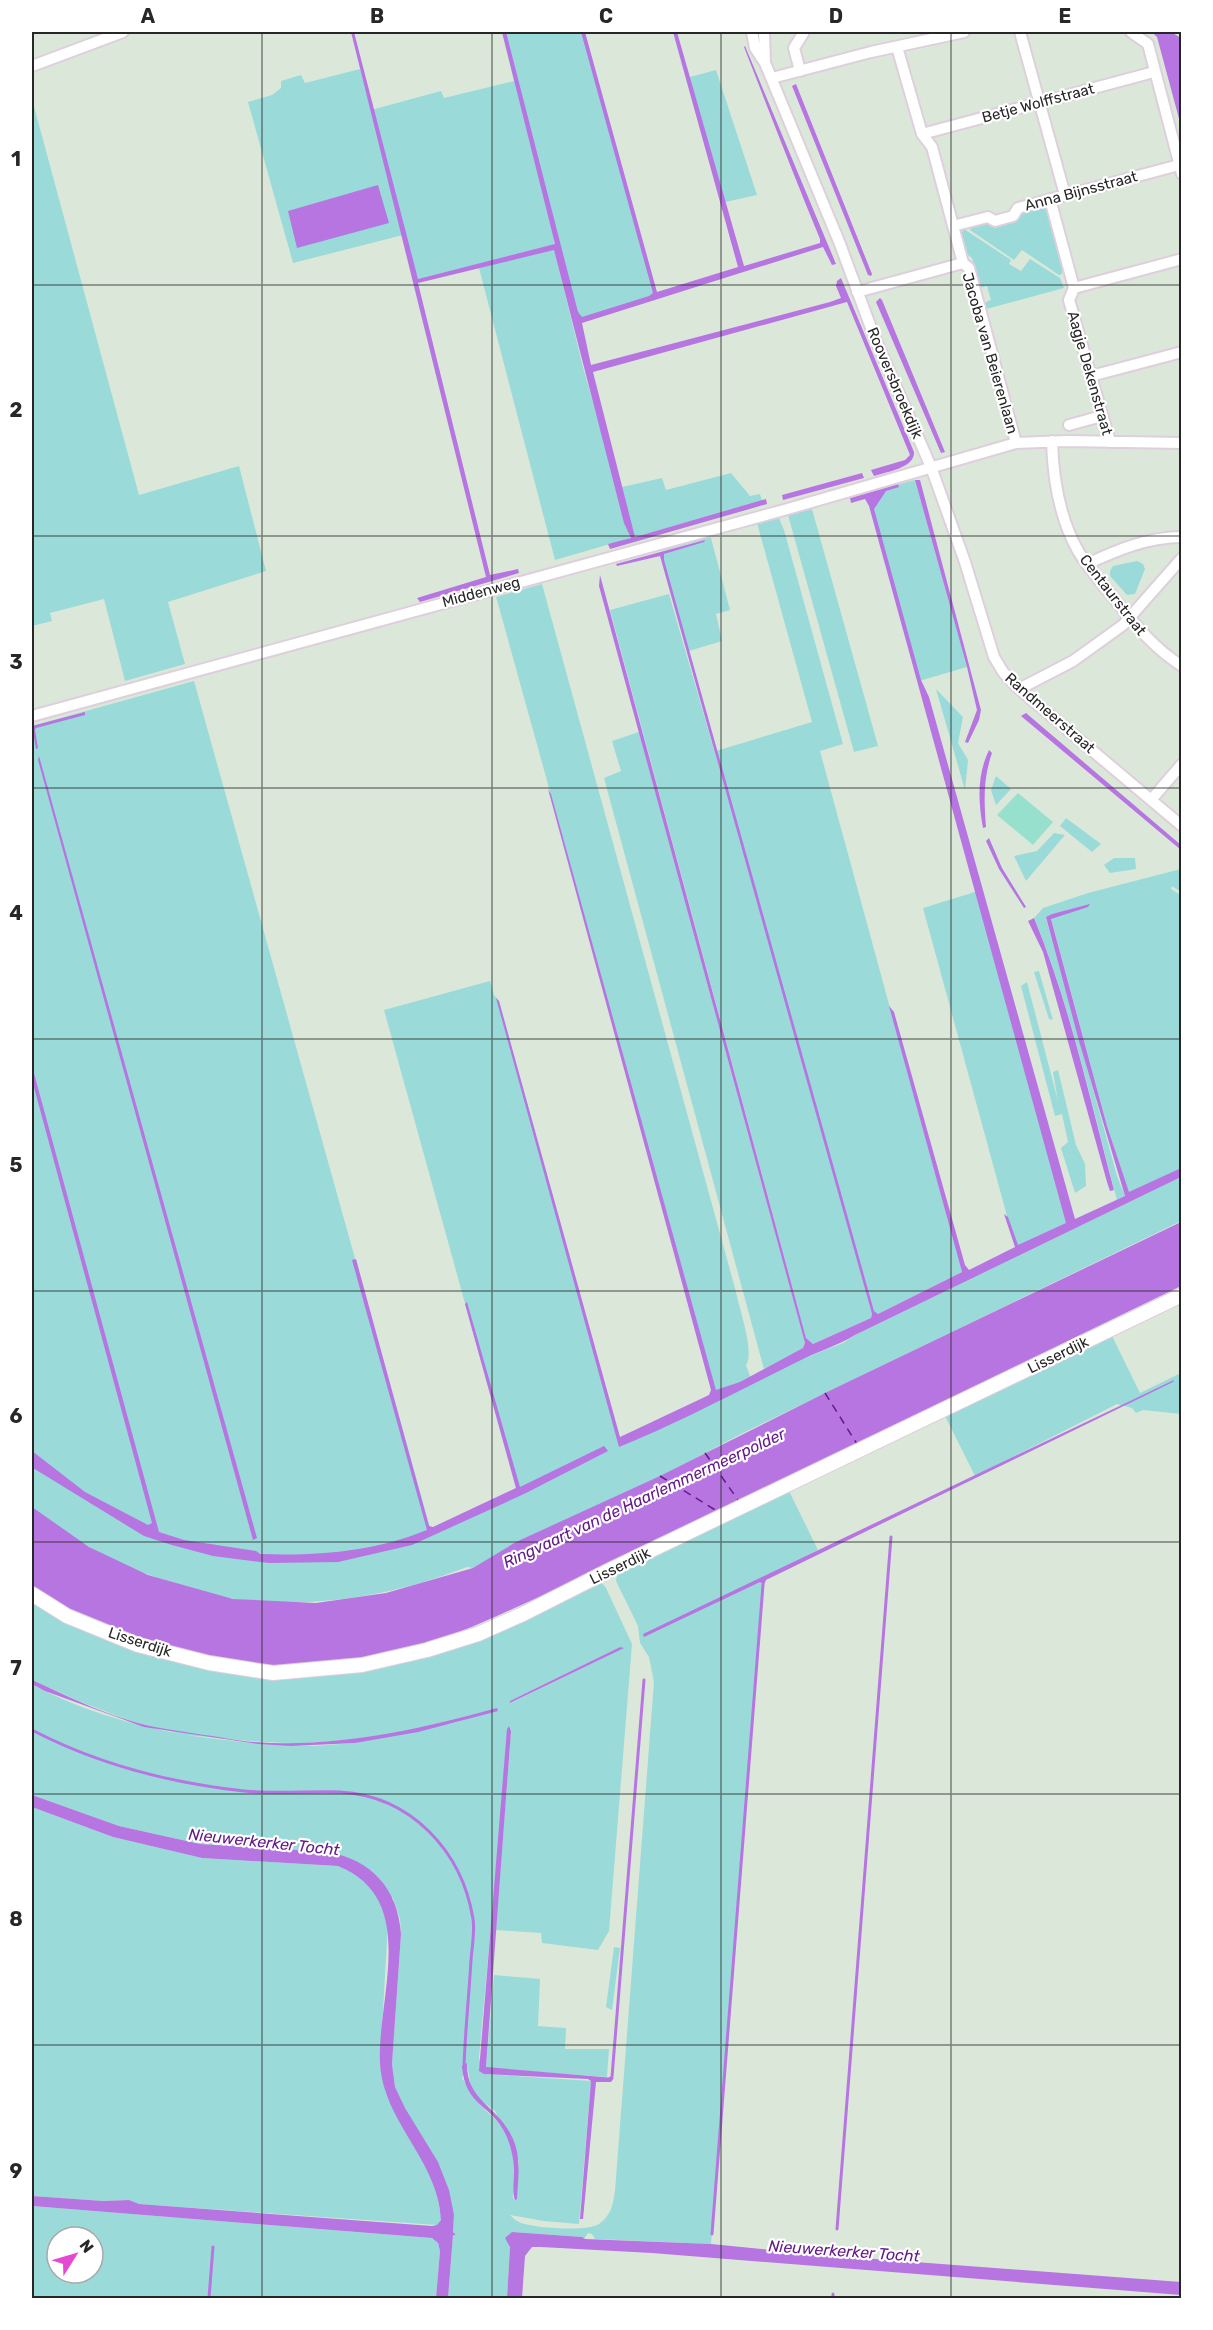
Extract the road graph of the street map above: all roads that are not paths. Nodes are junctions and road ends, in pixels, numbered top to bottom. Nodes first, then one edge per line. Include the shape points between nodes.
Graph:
1 (123, 32) edge
2 (752, 32) edge
3 (764, 32) edge
4 (804, 32) edge
5 (964, 32) edge
6 (1020, 32) edge
7 (1131, 32) edge
8 (922, 37) edge
9 (897, 47) junction
10 (765, 63) junction
11 (32, 66) edge
12 (800, 70) junction
13 (1154, 72) junction
14 (772, 78) junction
15 (1039, 103) junction
16 (922, 134) junction
17 (1180, 169) edge
18 (1065, 195) junction
19 (1050, 199) junction
20 (953, 226) junction
21 (1182, 259) edge
22 (963, 263) junction
23 (1074, 288) junction
24 (857, 292) junction
25 (1182, 352) edge
26 (1090, 376) junction
27 (1102, 416) junction
28 (1069, 425) dead end
29 (1052, 441) junction
30 (1110, 442) junction
31 (1016, 443) junction
32 (1182, 443) edge
33 (931, 467) junction
34 (1182, 537) edge
35 (1182, 558) edge
36 (1087, 564) junction
37 (1130, 618) junction
38 (1182, 666) edge
39 (1019, 689) junction
40 (32, 716) edge
41 (1182, 764) edge
42 (1151, 800) junction
43 (1182, 826) edge
44 (1182, 1295) edge
45 (32, 1594) edge

1 - 11 street
2 - 10 street, Rooversbroekdijk via 755,48
3 - 10 street, Rooversbroekdijk
4 - 12 street via 794,48
5 - 8 street
6 - 15 street
7 - 13 street via 1148,44
8 - 9 street
9 - 12 street
9 - 16 street, Jacoba van Beierenlaan
10 - 14 street, Rooversbroekdijk
12 - 14 street
13 - 15 street, Betje Wolffstraat
13 - 17 street
14 - 24 street, Rooversbroekdijk
15 - 16 street, Betje Wolffstraat
15 - 18 street
16 - 20 street, Jacoba van Beierenlaan via 932,147
17 - 18 street, Anna Bijnsstraat
18 - 19 street, Anna Bijnsstraat
19 - 20 street, Anna Bijnsstraat via 1018,208 1013,216 995,221 988,217
19 - 23 street, Aagje Dekenstraat
20 - 22 street, Jacoba van Beierenlaan
21 - 23 street
22 - 24 street, Jacoba van Beierenlaan
22 - 31 street, Jacoba van Beierenlaan via 969,268
23 - 26 street, Aagje Dekenstraat via 1069,300
24 - 33 street, Rooversbroekdijk
25 - 26 street
26 - 27 street, Aagje Dekenstraat
27 - 28 street
27 - 30 street, Aagje Dekenstraat
29 - 30 street
29 - 31 street
29 - 36 street, Centaurstraat via 1055,488 1073,541
30 - 32 street
31 - 33 street
33 - 39 street, Randmeerstraat via 993,657
33 - 40 street, Middenweg
34 - 36 street via 1139,543
35 - 37 street
36 - 37 street, Centaurstraat
37 - 38 street, Centaurstraat via 1159,649
37 - 39 street via 1073,661
39 - 42 street, Randmeerstraat
41 - 42 street
42 - 43 street, Randmeerstraat
44 - 45 street, Lisserdijk via 523,1614 427,1650 362,1665 273,1673 209,1663 138,1645 67,1616

